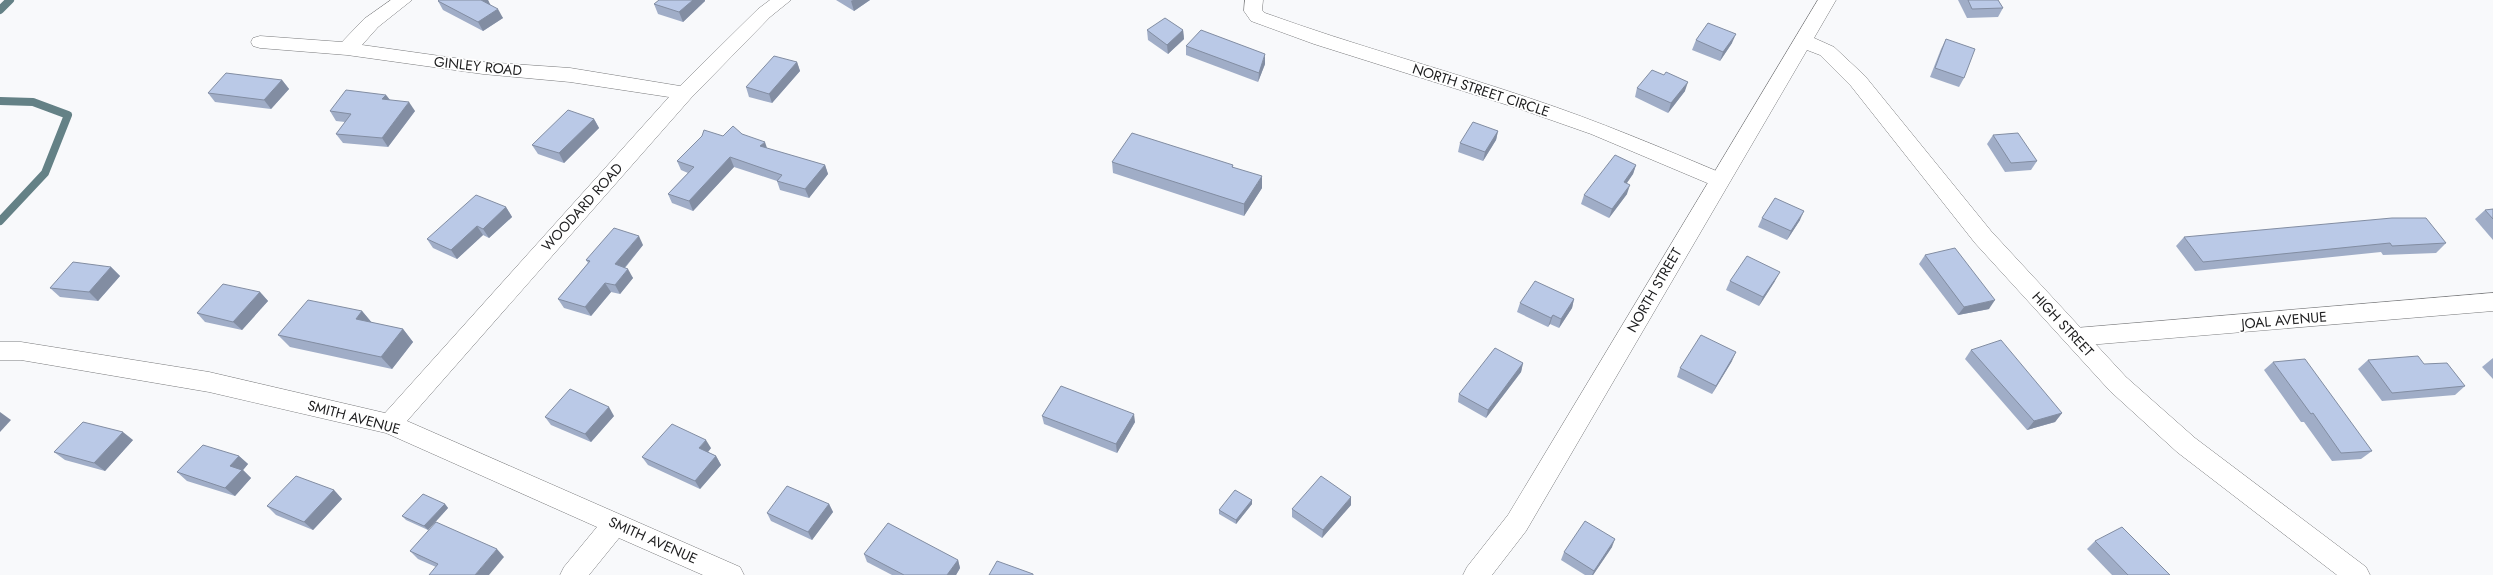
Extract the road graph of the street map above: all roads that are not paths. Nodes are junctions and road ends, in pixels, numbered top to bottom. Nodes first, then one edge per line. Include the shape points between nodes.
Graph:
1 (403, 0) edge
2 (782, 0) edge
3 (1254, 0) edge
4 (1827, 0) edge
5 (1804, 41) junction
6 (260, 42) dead end
7 (347, 49) junction
8 (684, 93) junction
9 (1719, 180) junction
10 (2493, 302) edge
11 (2076, 337) junction
12 (0, 351) edge
13 (390, 424) junction
14 (616, 523) junction
15 (573, 575) edge
16 (730, 575) edge
17 (1476, 575) edge
18 (2356, 575) edge

1 - 7 street via 371,23
2 - 8 street, WOODARD ROAD via 764,13
3 - 9 street, NORTH STREET CIRCLE via 1253,11 1258,17 1321,40 1524,103 1598,129
4 - 5 street, NORTH STREET
5 - 9 street, NORTH STREET
5 - 11 street, HIGH STREET via 1827,51 1858,81 1983,237
6 - 7 street, GINLEY ROAD
7 - 8 street, GINLEY ROAD via 483,68 570,75
8 - 13 street, WOODARD ROAD
9 - 17 street, NORTH STREET via 1517,523
10 - 11 street, JOAL AVENUE
11 - 18 street, HIGH STREET via 2118,384 2186,445
12 - 13 street, SMITH AVENUE via 21,352 209,382
13 - 14 street, SMITH AVENUE
14 - 15 street
14 - 16 street, SMITH AVENUE

